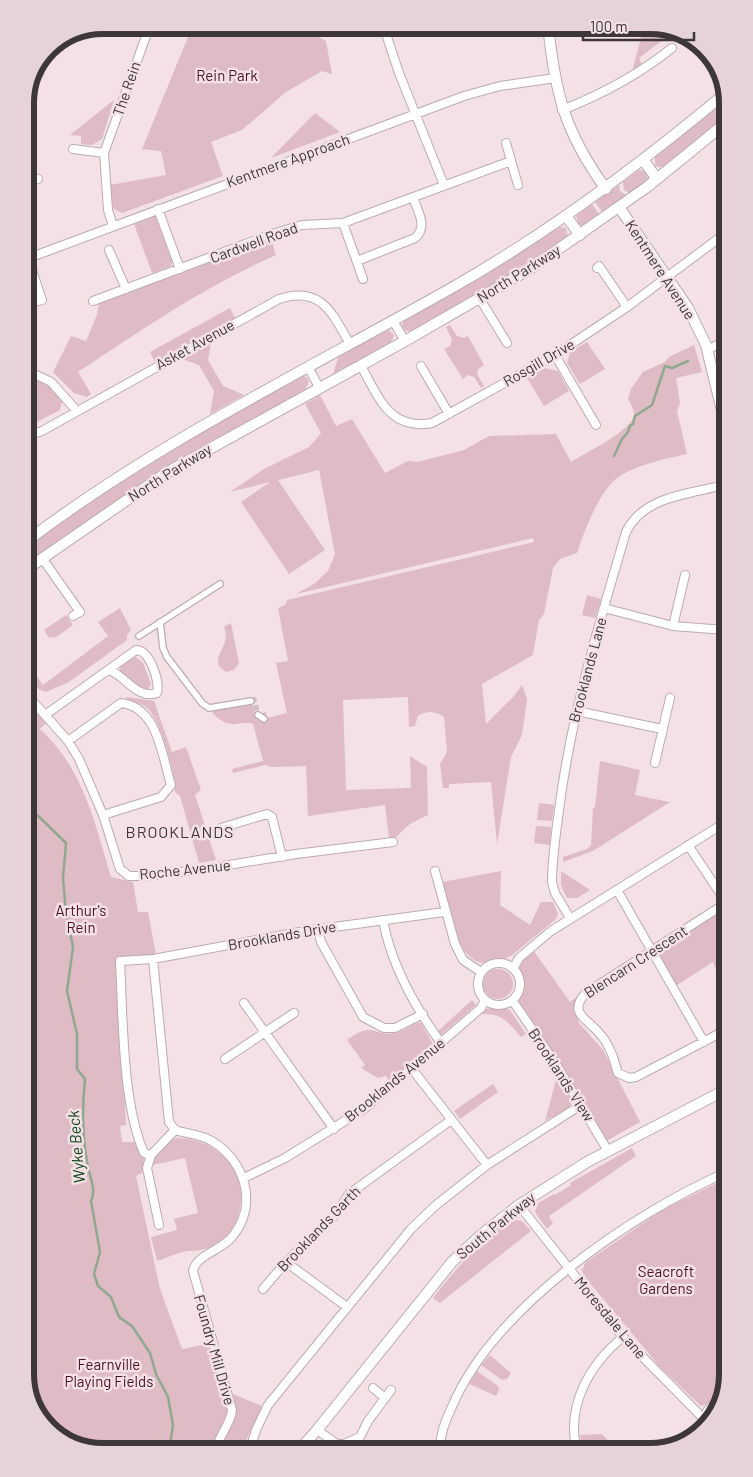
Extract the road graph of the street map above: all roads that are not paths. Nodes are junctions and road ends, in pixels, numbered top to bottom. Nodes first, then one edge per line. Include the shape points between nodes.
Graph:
1 (147, 34) edge
2 (386, 34) edge
3 (549, 34) edge
4 (672, 48) dead end
5 (555, 78) junction
6 (719, 99) edge
7 (562, 110) junction
8 (415, 113) junction
9 (719, 128) edge
10 (506, 143) dead end
11 (73, 149) dead end
12 (104, 153) junction
13 (511, 161) junction
14 (644, 161) junction
15 (34, 177) edge
16 (38, 179) dead end
17 (657, 179) junction
18 (444, 185) junction
19 (518, 185) dead end
20 (606, 189) junction
21 (413, 198) junction
22 (619, 207) junction
23 (158, 209) junction
24 (566, 216) junction
25 (343, 223) junction
26 (113, 226) junction
27 (580, 235) junction
28 (719, 238) edge
29 (109, 250) dead end
30 (34, 258) edge
31 (357, 261) junction
32 (597, 268) dead end
33 (180, 269) junction
34 (34, 277) edge
35 (668, 278) junction
36 (364, 279) dead end
37 (126, 290) junction
38 (480, 299) junction
39 (38, 301) dead end
40 (94, 301) dead end
41 (627, 307) junction
42 (393, 321) junction
43 (405, 341) junction
44 (507, 343) dead end
45 (350, 344) junction
46 (719, 344) edge
47 (707, 350) junction
48 (555, 355) junction
49 (422, 363) dead end
50 (362, 366) junction
51 (308, 367) junction
52 (34, 374) edge
53 (319, 387) junction
54 (719, 399) edge
55 (76, 410) junction
56 (449, 414) junction
57 (596, 424) dead end
58 (34, 433) edge
59 (719, 486) edge
60 (34, 536) edge
61 (42, 558) junction
62 (34, 564) edge
63 (685, 575) dead end
64 (220, 584) dead end
65 (604, 608) junction
66 (73, 616) dead end
67 (160, 622) junction
68 (672, 626) junction
69 (719, 630) edge
70 (139, 636) dead end
71 (109, 670) junction
72 (670, 698) dead end
73 (251, 701) dead end
74 (34, 703) edge
75 (577, 711) junction
76 (258, 714) tunnel mouth
77 (45, 715) junction
78 (264, 719) dead end
79 (662, 729) junction
80 (68, 741) junction
81 (655, 763) dead end
82 (103, 815) junction
83 (719, 826) edge
84 (221, 828) dead end
85 (393, 842) dead end
86 (688, 845) junction
87 (282, 857) junction
88 (435, 871) dead end
89 (618, 890) junction
90 (719, 892) edge
91 (719, 908) edge
92 (444, 912) junction
93 (570, 918) junction
94 (383, 920) junction
95 (318, 929) junction
96 (654, 950) junction
97 (153, 959) junction
98 (514, 969) junction
99 (481, 972) junction
100 (485, 1000) junction
101 (512, 1000) junction
102 (244, 1003) dead end
103 (294, 1013) dead end
104 (423, 1014) junction
105 (265, 1033) junction
106 (719, 1034) edge
107 (704, 1042) junction
108 (442, 1043) junction
109 (225, 1059) dead end
110 (412, 1069) junction
111 (719, 1093) edge
112 (581, 1105) junction
113 (451, 1120) junction
114 (334, 1129) junction
115 (175, 1130) junction
116 (608, 1151) junction
117 (148, 1154) junction
118 (487, 1165) junction
119 (719, 1176) edge
120 (244, 1178) junction
121 (519, 1205) junction
122 (159, 1225) dead end
123 (286, 1262) junction
124 (569, 1268) junction
125 (263, 1289) dead end
126 (347, 1307) junction
127 (623, 1337) junction
128 (374, 1388) dead end
129 (391, 1390) dead end
130 (385, 1398) junction
131 (705, 1417) edge
132 (318, 1430) junction
133 (218, 1443) edge
134 (252, 1443) edge
135 (306, 1443) edge
136 (333, 1443) edge
137 (346, 1443) edge
138 (441, 1443) edge
139 (575, 1443) edge

1 - 12 street, The Rein
2 - 8 street
3 - 5 street
4 - 7 street via 607,92
5 - 7 street
5 - 8 street, Kentmere Approach via 500,86
6 - 14 street, North Parkway
7 - 20 street via 587,163
8 - 18 street
8 - 23 street, Kentmere Approach
9 - 17 street, North Parkway
10 - 13 street
11 - 12 street
12 - 26 street, The Rein via 108,210
13 - 18 street, Cardwell Road
13 - 19 street
14 - 17 street
14 - 20 street, North Parkway
15 - 16 street
17 - 22 street, North Parkway
18 - 21 street, Cardwell Road
20 - 24 street, North Parkway
21 - 25 street, Cardwell Road
21 - 31 street via 421,222 420,234
22 - 27 street, North Parkway
22 - 35 street, Kentmere Avenue
23 - 26 street, Kentmere Approach
23 - 33 street
24 - 27 street
24 - 42 street, North Parkway
25 - 31 street
25 - 33 street, Cardwell Road via 302,225
26 - 30 street, Kentmere Approach
27 - 38 street, North Parkway
28 - 35 street, Rosgill Drive
29 - 37 street
31 - 36 street
32 - 41 street via 599,266
33 - 37 street, Cardwell Road
34 - 39 street via 42,300
35 - 41 street, Rosgill Drive
35 - 47 street, Kentmere Avenue via 688,308
37 - 40 street, Cardwell Road
38 - 43 street, North Parkway
38 - 44 street
41 - 48 street, Rosgill Drive
42 - 43 street
42 - 45 street, North Parkway
43 - 50 street, North Parkway
45 - 51 street, North Parkway
45 - 55 street, Asket Avenue via 324,304 310,296 294,294 279,299
46 - 47 street
47 - 54 street, Kentmere Avenue
48 - 56 street, Rosgill Drive
48 - 57 street
49 - 56 street
50 - 53 street, North Parkway
50 - 56 street, Rosgill Drive via 385,406 399,420 418,425 432,423
51 - 53 street
51 - 60 street, North Parkway via 133,466
52 - 55 street via 51,382
53 - 61 street, North Parkway via 166,472
55 - 58 street, Asket Avenue
59 - 65 street, Brooklands Lane via 657,502 638,514 626,532
61 - 62 street, North Parkway
61 - 66 street via 80,612
63 - 68 street
64 - 67 street
65 - 68 street
65 - 75 street, Brooklands Lane
67 - 70 street
67 - 73 street via 167,657 202,703 209,708
68 - 69 street
71 - 71 street via 136,650 141,650 149,661 157,692 146,695 139,692 116,672
71 - 77 street
72 - 79 street
74 - 77 street, Roche Avenue
75 - 79 street
75 - 93 street, Brooklands Lane via 562,788 552,872 555,893
76 - 78 street
77 - 80 street, Roche Avenue
79 - 81 street
80 - 82 street, Roche Avenue
80 - 82 street via 121,703 140,708 150,720 171,785 161,797
82 - 87 street, Roche Avenue via 120,869 129,876
83 - 86 street
84 - 87 street via 267,814 272,816
85 - 87 street, Roche Avenue
86 - 89 street
86 - 90 street
88 - 92 street
89 - 93 street
89 - 96 street
91 - 96 street, Blencarn Crescent
92 - 94 street, Brooklands Drive
92 - 99 street via 463,960
93 - 98 street via 519,958
94 - 95 street, Brooklands Drive
94 - 104 street via 389,949
95 - 97 street, Brooklands Drive
95 - 104 street via 321,942 363,1017 379,1026 395,1028
96 - 107 street
96 - 107 street, Blencarn Crescent via 586,992 578,1006 584,1020 600,1034 611,1050 618,1072 629,1078
97 - 115 street via 169,1122
97 - 117 street, Brooklands Drive via 120,961 130,1096 136,1135
98 - 99 street via 496,963
98 - 101 street via 519,984
99 - 100 street via 478,990
100 - 101 street via 501,1004
100 - 108 street, Brooklands Avenue via 481,1008
101 - 112 street, Brooklands View
102 - 105 street
103 - 105 street
104 - 108 street
105 - 109 street
105 - 114 street
106 - 107 street
108 - 110 street, Brooklands Avenue
110 - 113 street
110 - 114 street, Brooklands Avenue
111 - 116 street, South Parkway
112 - 116 street, Brooklands View
112 - 118 street
113 - 118 street
113 - 123 street, Brooklands Garth via 349,1194 334,1215
114 - 120 street, Brooklands Avenue
115 - 117 street
115 - 120 street via 210,1140 225,1150
116 - 121 street, South Parkway
117 - 122 street via 147,1168
118 - 126 street via 436,1205 406,1234
119 - 124 street via 645,1215
120 - 133 street, Foundry Mill Drive via 246,1205 242,1222 220,1249 196,1263 193,1276 232,1410
121 - 124 street, Moresdale Lane
121 - 132 street, South Parkway via 452,1262
123 - 125 street, Brooklands Garth
123 - 126 street
124 - 127 street, Moresdale Lane
124 - 138 street via 519,1314 478,1360 460,1387 443,1428
126 - 134 street via 268,1405
127 - 131 street, Moresdale Lane
127 - 139 street via 610,1347 591,1372 576,1405
128 - 130 street
129 - 130 street
130 - 137 street via 360,1437
132 - 135 street, South Parkway
132 - 136 street

